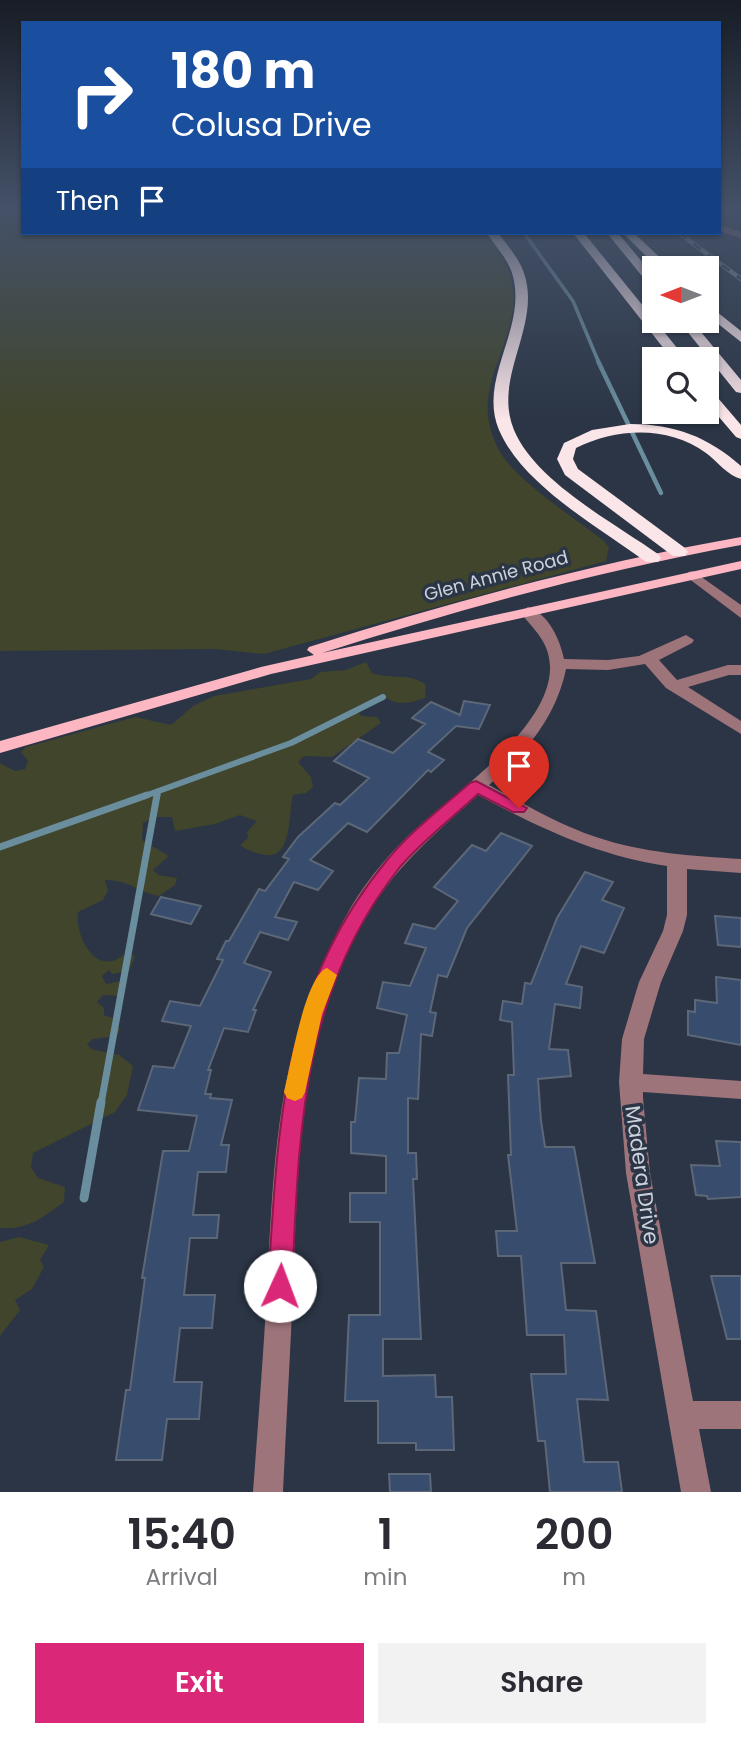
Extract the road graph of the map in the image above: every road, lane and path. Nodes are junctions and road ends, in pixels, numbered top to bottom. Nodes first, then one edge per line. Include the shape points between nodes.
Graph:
1 (519, 280) edge
2 (615, 280) edge
3 (719, 319) edge
4 (695, 333) edge
5 (741, 338) edge
6 (669, 347) edge
7 (741, 389) edge
8 (719, 408) edge
9 (741, 434) edge
10 (741, 474) edge
11 (741, 541) edge
12 (679, 552) junction
13 (652, 558) junction
14 (741, 565) edge
15 (693, 575) junction
16 (528, 612) junction
17 (741, 613) edge
18 (686, 640) dead end
19 (649, 659) junction
20 (557, 664) junction
21 (267, 670) junction
22 (741, 670) edge
23 (675, 686) junction
24 (741, 729) edge
25 (0, 747) edge
26 (476, 786) junction
27 (677, 862) junction
28 (741, 866) edge
29 (631, 1082) junction
30 (741, 1090) edge
31 (682, 1415) junction
32 (741, 1415) edge
33 (268, 1492) edge
34 (696, 1492) edge

1 - 13 highway via 519,317 500,400 507,432 521,453 555,485
2 - 6 highway
3 - 5 highway
4 - 7 highway
8 - 9 highway
10 - 12 highway via 692,437 649,430 611,430 569,446 565,459 571,472
11 - 12 main road, Glen Annie Road
12 - 13 main road, Glen Annie Road
12 - 15 main road
13 - 15 main road
13 - 21 main road, Glen Annie Road via 418,618
14 - 15 main road, Glen Annie Road
15 - 16 main road, Glen Annie Road
15 - 17 street
16 - 20 street via 552,641
16 - 21 main road, Glen Annie Road
18 - 19 street
19 - 20 street
19 - 23 street
20 - 26 street via 551,693 537,722 511,755
21 - 25 main road, Glen Annie Road
22 - 23 street
23 - 24 street
26 - 27 street via 601,846
26 - 33 street via 425,831 380,881 340,946 312,1014 298,1070 287,1167
27 - 28 street
27 - 29 street, Madera Drive via 677,915 638,1022
29 - 30 street
29 - 31 street, Madera Drive via 638,1173
31 - 32 street
31 - 34 street, Madera Drive

